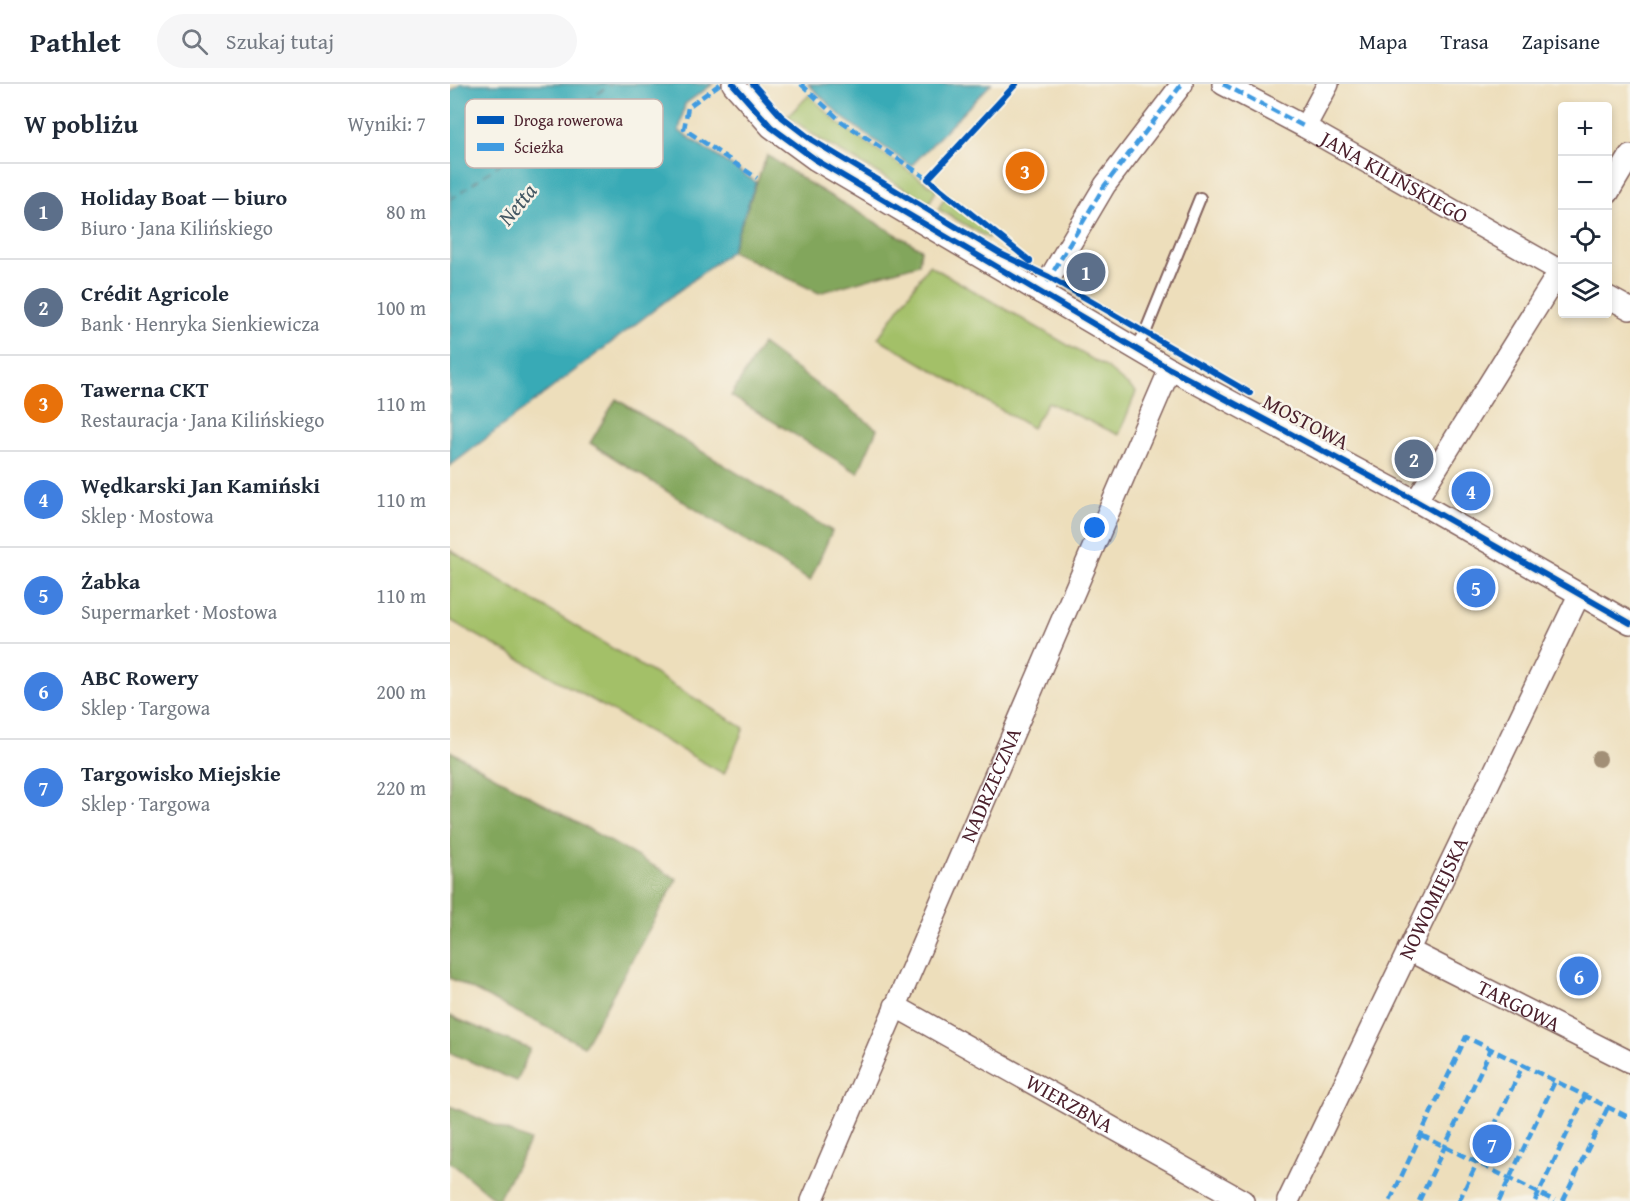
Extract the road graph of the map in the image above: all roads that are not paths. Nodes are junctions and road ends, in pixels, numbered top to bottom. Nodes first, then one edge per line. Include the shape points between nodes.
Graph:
1 (733, 84) edge
2 (1182, 84) edge
3 (1223, 84) edge
4 (1328, 84) edge
5 (1305, 127) junction
6 (1630, 156) edge
7 (1612, 187) edge
8 (1200, 198) dead end
9 (1558, 268) edge
10 (1558, 276) edge
11 (1041, 293) junction
12 (1612, 299) edge
13 (1630, 309) edge
14 (1135, 349) junction
15 (1170, 369) junction
16 (1416, 501) junction
17 (1580, 595) junction
18 (1630, 623) edge
19 (1408, 950) junction
20 (895, 1006) junction
21 (1630, 1062) edge
22 (812, 1201) edge
23 (1244, 1201) edge
24 (1288, 1201) edge

1 - 11 street, MOSTOWA via 771,127 798,149
2 - 11 street via 1105,185
3 - 5 street, JANA KILIŃSKIEGO
4 - 5 street
5 - 9 street, JANA KILIŃSKIEGO
6 - 7 street
8 - 14 lane
10 - 16 street
11 - 14 street, MOSTOWA
12 - 13 street
14 - 15 street, MOSTOWA
15 - 16 street, MOSTOWA
15 - 20 street, NADRZECZNA
16 - 17 street, MOSTOWA
17 - 18 street, MOSTOWA
17 - 19 street, NOWOMIEJSKA
19 - 21 street, TARGOWA
19 - 24 street, NOWOMIEJSKA
20 - 22 street, NADRZECZNA
20 - 23 street, WIERZBNA

